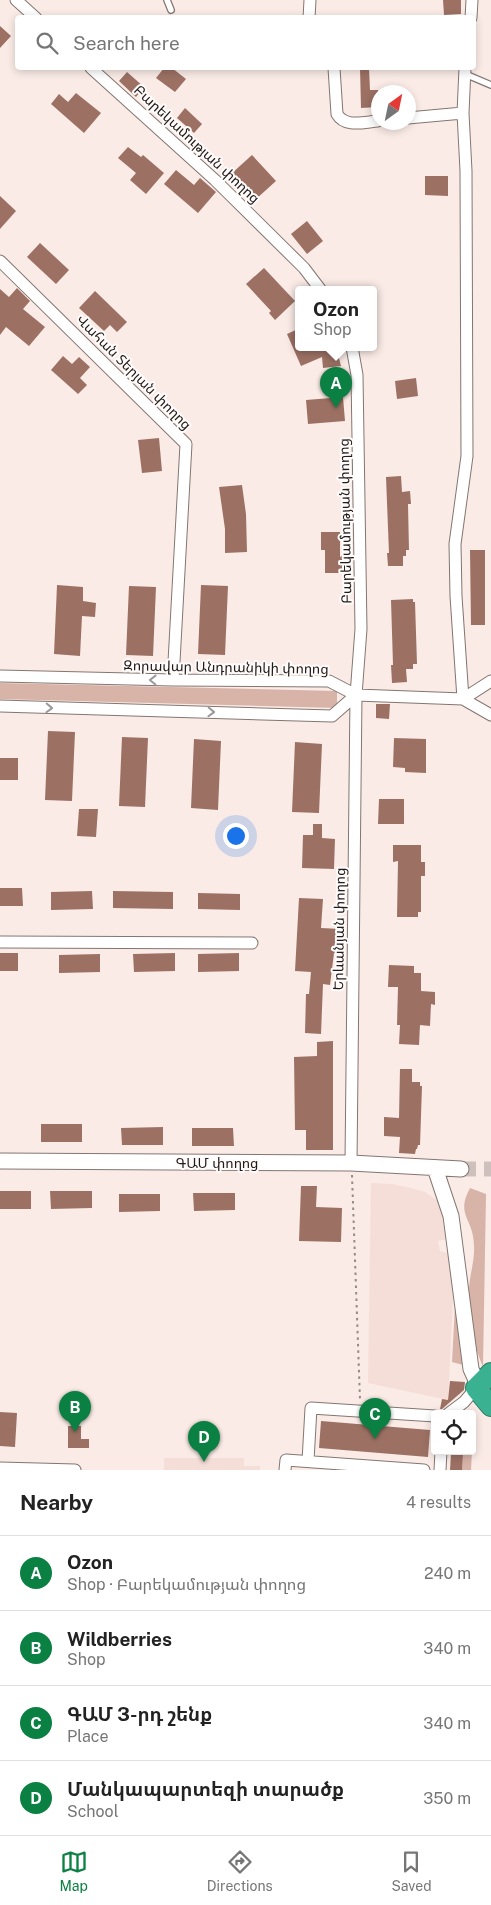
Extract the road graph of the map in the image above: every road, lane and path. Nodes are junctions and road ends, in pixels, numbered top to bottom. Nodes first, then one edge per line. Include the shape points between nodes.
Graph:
1 (16, 0) edge
2 (167, 0) edge
3 (310, 0) edge
4 (472, 0) edge
5 (171, 10) dead end
6 (33, 15) edge
7 (309, 15) edge
8 (471, 15) edge
9 (93, 70) edge
10 (334, 70) edge
11 (465, 71) edge
12 (491, 85) edge
13 (463, 114) junction
14 (416, 117) edge
15 (371, 121) edge
16 (0, 261) edge
17 (318, 286) edge
18 (353, 351) edge
19 (0, 676) edge
20 (173, 680) junction
21 (491, 681) edge
22 (356, 695) junction
23 (463, 700) junction
24 (0, 706) edge
25 (491, 715) edge
26 (0, 942) edge
27 (252, 943) dead end
28 (0, 1161) edge
29 (351, 1163) junction
30 (435, 1168) junction
31 (461, 1169) tunnel mouth
32 (491, 1373) edge
33 (476, 1388) junction
34 (491, 1406) edge
35 (360, 1410) junction
36 (453, 1410) edge
37 (431, 1416) edge
38 (442, 1455) edge
39 (308, 1461) junction
40 (330, 1467) edge
41 (0, 1468) edge
42 (385, 1469) edge
43 (76, 1470) edge
44 (285, 1470) edge
45 (424, 1470) edge
46 (440, 1470) edge

1 - 6 street
2 - 5 lane
3 - 7 street
4 - 8 street
9 - 17 street, Բարեկամության փողոց via 215,180 304,268
10 - 15 street via 337,114 341,120 348,123
11 - 12 lane
11 - 13 street
13 - 14 street
13 - 23 street via 467,456 455,544
16 - 20 street, Վահան Տերյան փողոց via 186,444
18 - 22 street, Բարեկամության փողոց via 357,375 361,629
20 -> 19 street, Զորավար Անդրանիկի փողոց
20 - 22 street, Զորավար Անդրանիկի փողոց via 329,681
21 - 23 street
22 - 23 street
24 -> 22 street via 332,716
22 - 29 street, Երևանյան փողոց
23 - 25 street
26 - 27 street
28 - 29 street, ԳԱՄ փողոց
29 - 30 street, ԳԱՄ փողոց
29 - 35 path
30 - 31 street, ԳԱՄ փողոց
30 - 33 street via 451,1216
32 - 33 highway
33 - 34 highway
33 - 36 street
35 - 37 street
35 - 39 street via 311,1408
38 - 46 street
39 - 40 street
39 - 44 street via 286,1460
40 - 42 street
41 - 43 street
42 - 45 street

